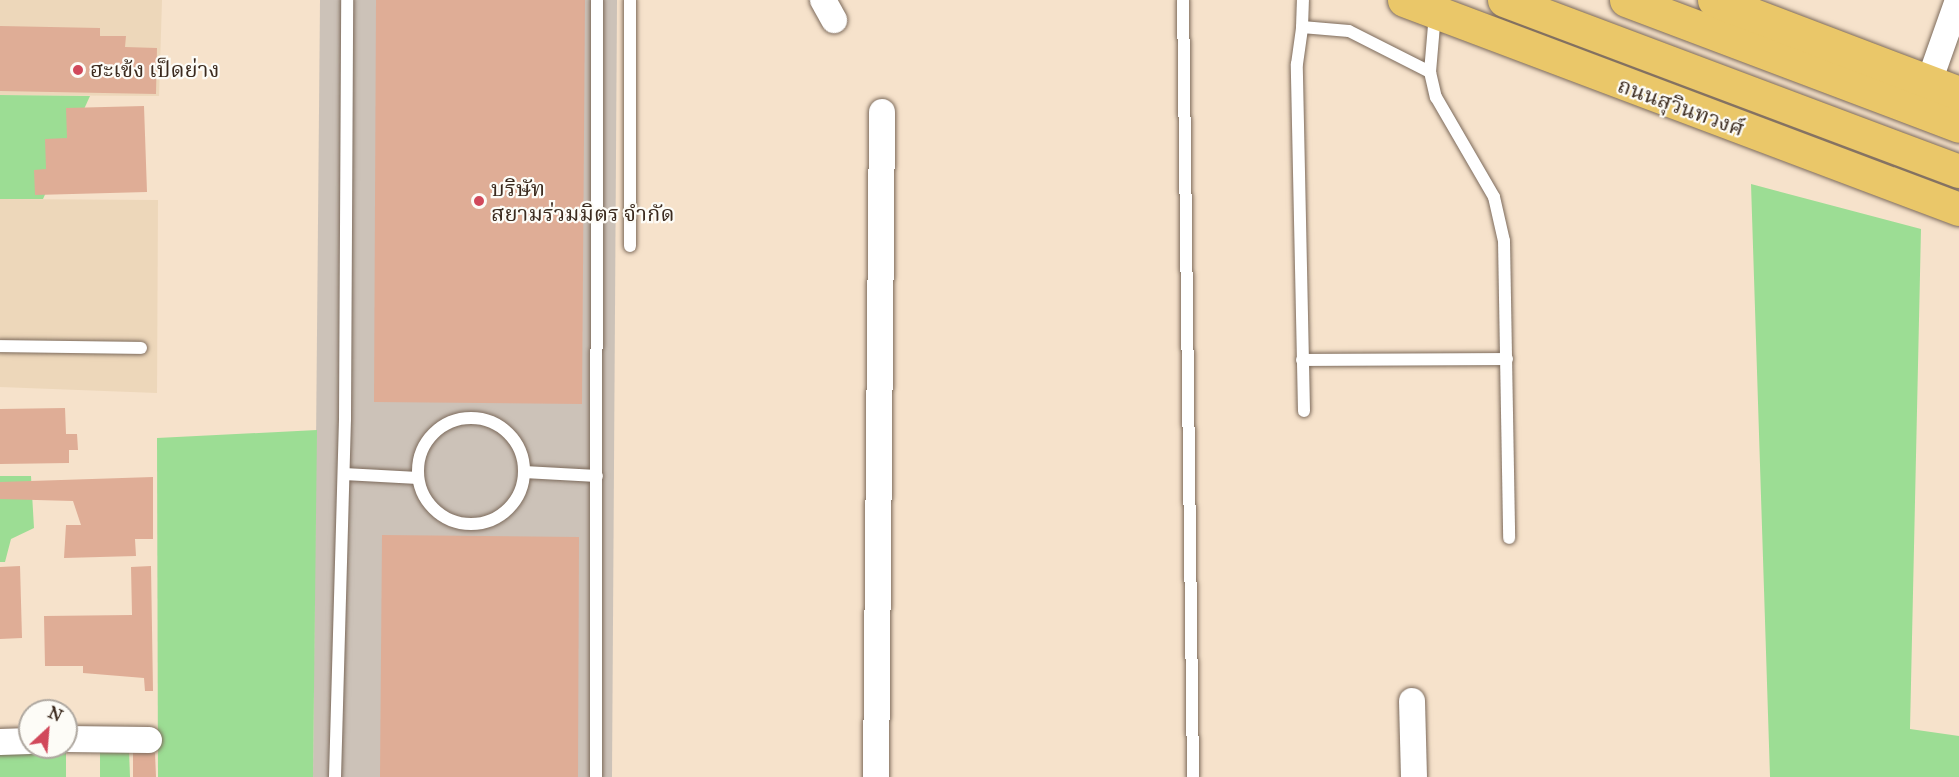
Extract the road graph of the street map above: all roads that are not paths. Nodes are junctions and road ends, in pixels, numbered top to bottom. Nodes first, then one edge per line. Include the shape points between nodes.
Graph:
1 (347, 0) edge
2 (597, 0) edge
3 (630, 0) edge
4 (1184, 0) edge
5 (1303, 0) edge
6 (1404, 0) edge
7 (1504, 0) edge
8 (1626, 0) edge
9 (1714, 0) edge
10 (1958, 0) edge
11 (1435, 13) junction
12 (1302, 27) junction
13 (1430, 72) junction
14 (1944, 87) edge
15 (882, 112) dead end
16 (1959, 126) edge
17 (1959, 171) edge
18 (1959, 209) edge
19 (630, 246) dead end
20 (0, 346) edge
21 (141, 348) dead end
22 (1507, 359) junction
23 (1302, 360) junction
24 (1304, 411) dead end
25 (524, 472) junction
26 (344, 474) junction
27 (597, 476) junction
28 (418, 478) junction
29 (1509, 538) dead end
30 (1412, 701) dead end
31 (78, 739) edge
32 (149, 740) dead end
33 (18, 741) edge
34 (0, 742) edge
35 (335, 777) edge
36 (596, 777) edge
37 (876, 777) edge
38 (1193, 777) edge
39 (1414, 777) edge

1 - 26 lane
2 - 27 lane
3 - 19 lane
4 - 38 lane
5 - 12 lane
6 - 11 highway, ถนนสุวินทวงศ์
7 - 17 highway, ถนนสุวินทวงศ์
8 - 16 highway
9 - 14 highway
10 - 14 street
11 - 13 lane
11 - 18 highway, ถนนสุวินทวงศ์
12 - 13 lane via 1349,31
12 - 23 lane via 1298,64
13 - 22 lane via 1436,97 1494,198 1504,241
15 - 37 street
20 - 21 lane
22 - 23 lane
22 - 29 lane
23 - 24 lane
25 - 27 lane
25 - 28 lane via 513,504 494,519 470,525 438,513
25 - 28 lane via 512,438 481,419 462,418 430,436 421,452
26 - 28 lane
26 - 35 lane
27 - 36 lane
30 - 39 street
31 - 32 street
33 - 34 street

